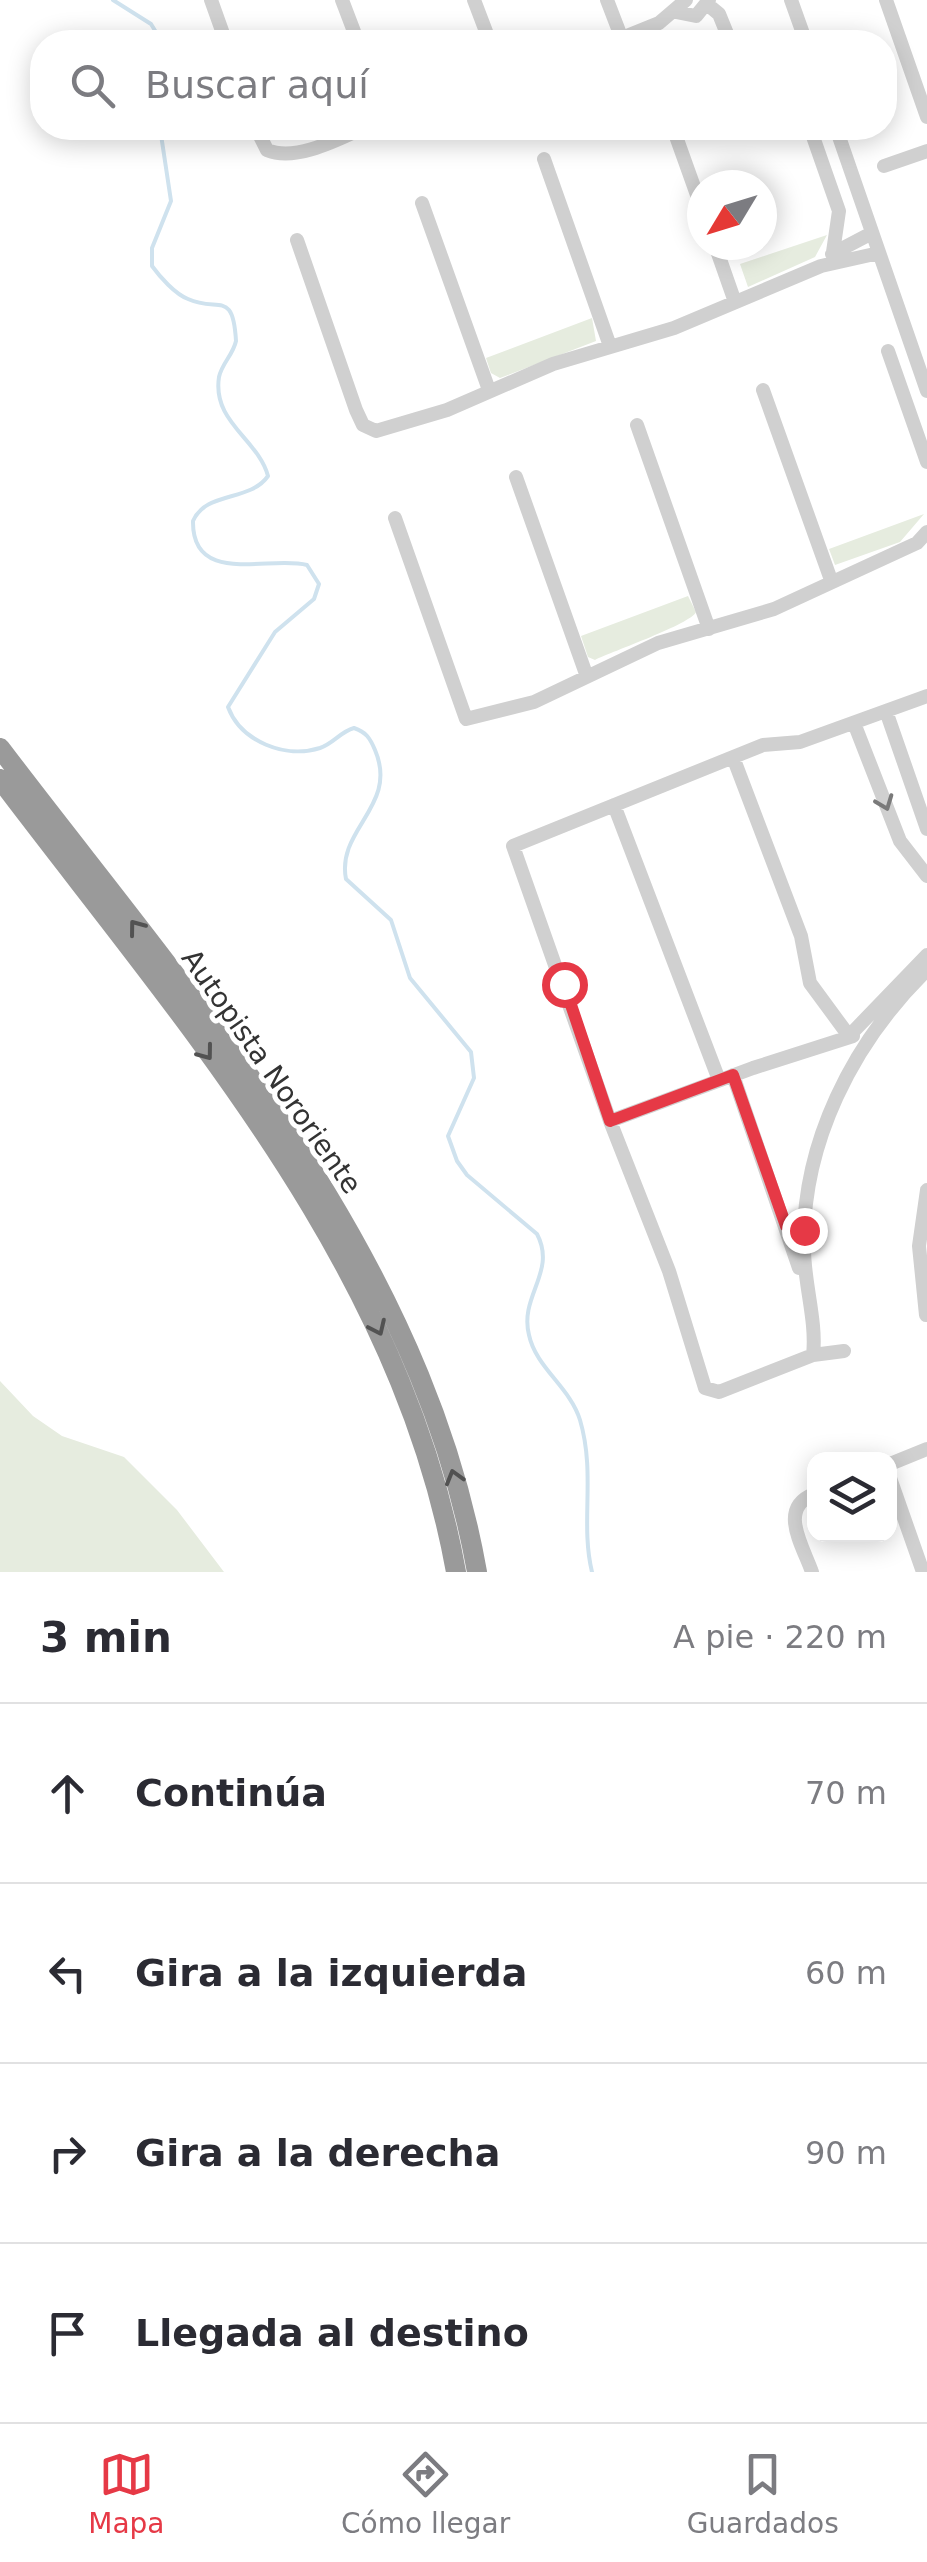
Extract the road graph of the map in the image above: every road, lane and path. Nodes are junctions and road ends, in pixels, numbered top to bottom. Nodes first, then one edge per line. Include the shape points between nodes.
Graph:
1 (211, 0) edge
2 (342, 0) edge
3 (474, 0) edge
4 (607, 0) edge
5 (686, 0) edge
6 (791, 0) edge
7 (886, 0) edge
8 (708, 2) edge
9 (676, 12) junction
10 (222, 30) edge
11 (353, 30) edge
12 (485, 30) edge
13 (614, 30) edge
14 (639, 30) edge
15 (726, 30) edge
16 (802, 30) edge
17 (896, 30) edge
18 (897, 32) edge
19 (927, 118) edge
20 (261, 140) edge
21 (332, 140) edge
22 (677, 140) edge
23 (814, 140) edge
24 (840, 140) edge
25 (927, 151) edge
26 (544, 159) dead end
27 (884, 166) dead end
28 (688, 170) edge
29 (422, 203) dead end
30 (872, 232) junction
31 (298, 240) dead end
32 (834, 252) junction
33 (879, 254) junction
34 (720, 260) edge
35 (821, 266) junction
36 (735, 302) junction
37 (610, 346) junction
38 (888, 351) dead end
39 (489, 390) junction
40 (763, 390) dead end
41 (927, 392) edge
42 (637, 425) dead end
43 (927, 462) edge
44 (516, 477) dead end
45 (394, 518) dead end
46 (924, 540) edge
47 (831, 580) junction
48 (709, 629) junction
49 (586, 674) junction
50 (927, 696) edge
51 (886, 710) junction
52 (854, 722) junction
53 (0, 748) edge
54 (733, 757) junction
55 (0, 779) edge
56 (614, 805) junction
57 (927, 829) edge
58 (927, 876) edge
59 (927, 955) edge
60 (927, 970) edge
61 (849, 1036) junction
62 (869, 1038) junction
63 (726, 1077) junction
64 (610, 1121) junction
65 (927, 1190) edge
66 (786, 1226) junction
67 (804, 1230) junction
68 (805, 1288) junction
69 (926, 1316) edge
70 (844, 1351) dead end
71 (813, 1355) junction
72 (927, 1449) edge
73 (897, 1461) edge
74 (807, 1498) edge
75 (897, 1498) edge
76 (456, 1572) edge
77 (477, 1572) edge
78 (812, 1572) edge
79 (923, 1572) edge

1 - 10 street
2 - 11 street
3 - 12 street
4 - 13 street
5 - 9 street
6 - 16 street
7 - 17 street
8 - 9 street via 691,17
8 - 15 street
9 - 14 street
18 - 19 street
20 - 21 street via 277,153
22 - 28 street
23 - 32 street via 839,212
24 - 30 street
25 - 27 street
26 - 37 street
29 - 39 street
30 - 32 street
30 - 33 street
31 - 39 street via 367,428 380,432 414,422
32 - 35 street
33 - 35 street
33 - 41 street
34 - 36 street
35 - 36 street
36 - 37 street
37 - 39 street
38 - 43 street
40 - 47 street
42 - 48 street
44 - 49 street
45 - 49 street via 466,720 534,702
46 - 47 street
47 - 48 street via 774,609
48 - 49 street
50 - 51 street
51 - 52 street
51 - 57 street
52 - 54 street
52 -> 58 street via 900,841
77 -> 53 highway, Autopista Nororiente via 428,1395 329,1195 252,1081
54 - 56 street
54 - 61 street via 801,936 810,983
55 -> 76 highway, Autopista Nororiente via 236,1092 309,1200 365,1300 409,1399
56 - 63 street
56 - 64 street via 514,846
59 - 61 street
60 - 62 street
61 - 62 street
61 - 63 street
62 - 67 street via 825,1127
63 - 64 street
63 - 66 street
64 - 71 street via 669,1272 704,1388 719,1392
65 - 69 street via 919,1246
66 - 67 street
66 - 68 street
67 - 68 street
68 - 71 street
70 - 71 street
72 - 73 street
74 - 78 street via 793,1514
75 - 79 street

